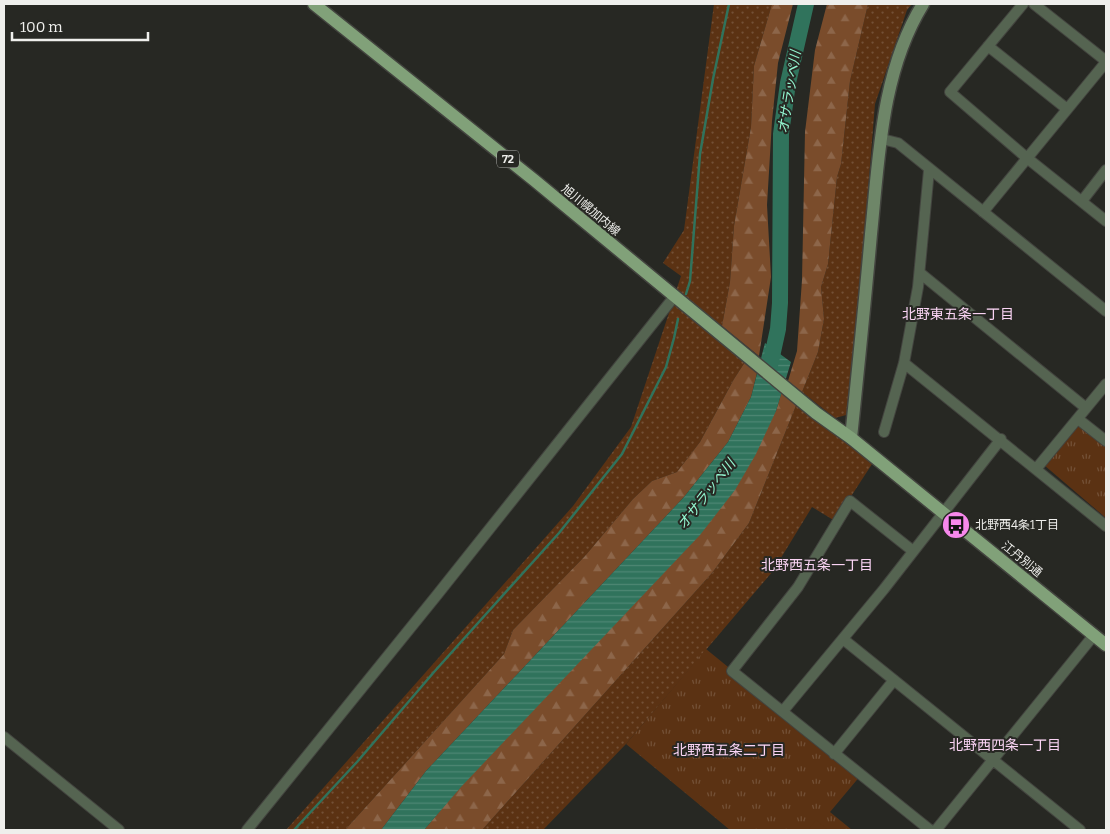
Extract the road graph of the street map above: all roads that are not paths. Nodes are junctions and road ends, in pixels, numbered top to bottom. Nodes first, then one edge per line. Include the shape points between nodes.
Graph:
1 (314, 4) edge
2 (922, 4) edge
3 (1023, 4) edge
4 (1034, 4) edge
5 (988, 46) junction
6 (1106, 61) edge
7 (1067, 109) junction
8 (882, 139) junction
9 (1027, 158) junction
10 (929, 170) junction
11 (1106, 170) edge
12 (1082, 201) junction
13 (983, 212) junction
14 (1106, 221) edge
15 (920, 273) junction
16 (674, 297) junction
17 (1106, 311) edge
18 (904, 363) junction
19 (1106, 384) edge
20 (1086, 408) junction
21 (1078, 419) junction
22 (884, 432) dead end
23 (851, 438) junction
24 (1001, 439) junction
25 (1106, 441) edge
26 (1036, 469) junction
27 (944, 513) junction
28 (1106, 526) edge
29 (913, 552) junction
30 (1094, 635) junction
31 (843, 638) junction
32 (1106, 645) edge
33 (894, 680) junction
34 (783, 711) junction
35 (4, 737) edge
36 (834, 754) junction
37 (992, 760) junction
38 (118, 830) edge
39 (247, 830) edge
40 (930, 830) edge
41 (936, 830) edge
42 (1080, 830) edge

1 - 16 main road, 旭川幌加内線 / 72
2 - 8 street via 892,78
3 - 5 street
4 - 6 street
5 - 7 street
5 - 9 street via 950,92
6 - 7 street
7 - 9 street
8 - 10 street via 898,143
8 - 23 street
9 - 12 street
9 - 13 street
10 - 13 street
10 - 15 street
11 - 12 street
12 - 14 street
13 - 17 street
15 - 18 street
15 - 20 street
16 - 23 main road, 旭川幌加内線 / 72
16 - 39 street
18 - 22 street
18 - 24 street
19 - 20 street
20 - 21 street
21 - 25 street
21 - 26 street
23 - 27 main road, 江丹別通 / 72
24 - 26 street
24 - 27 street
26 - 28 street
27 - 29 street
27 - 30 main road, 江丹別通 / 72
29 - 31 street
29 - 34 street via 850,501 798,587 732,671
30 - 32 main road, 江丹別通 / 72
30 - 37 street
31 - 33 street
31 - 34 street
33 - 36 street
33 - 37 street
34 - 36 street
35 - 38 street
36 - 40 street
37 - 41 street
37 - 42 street

